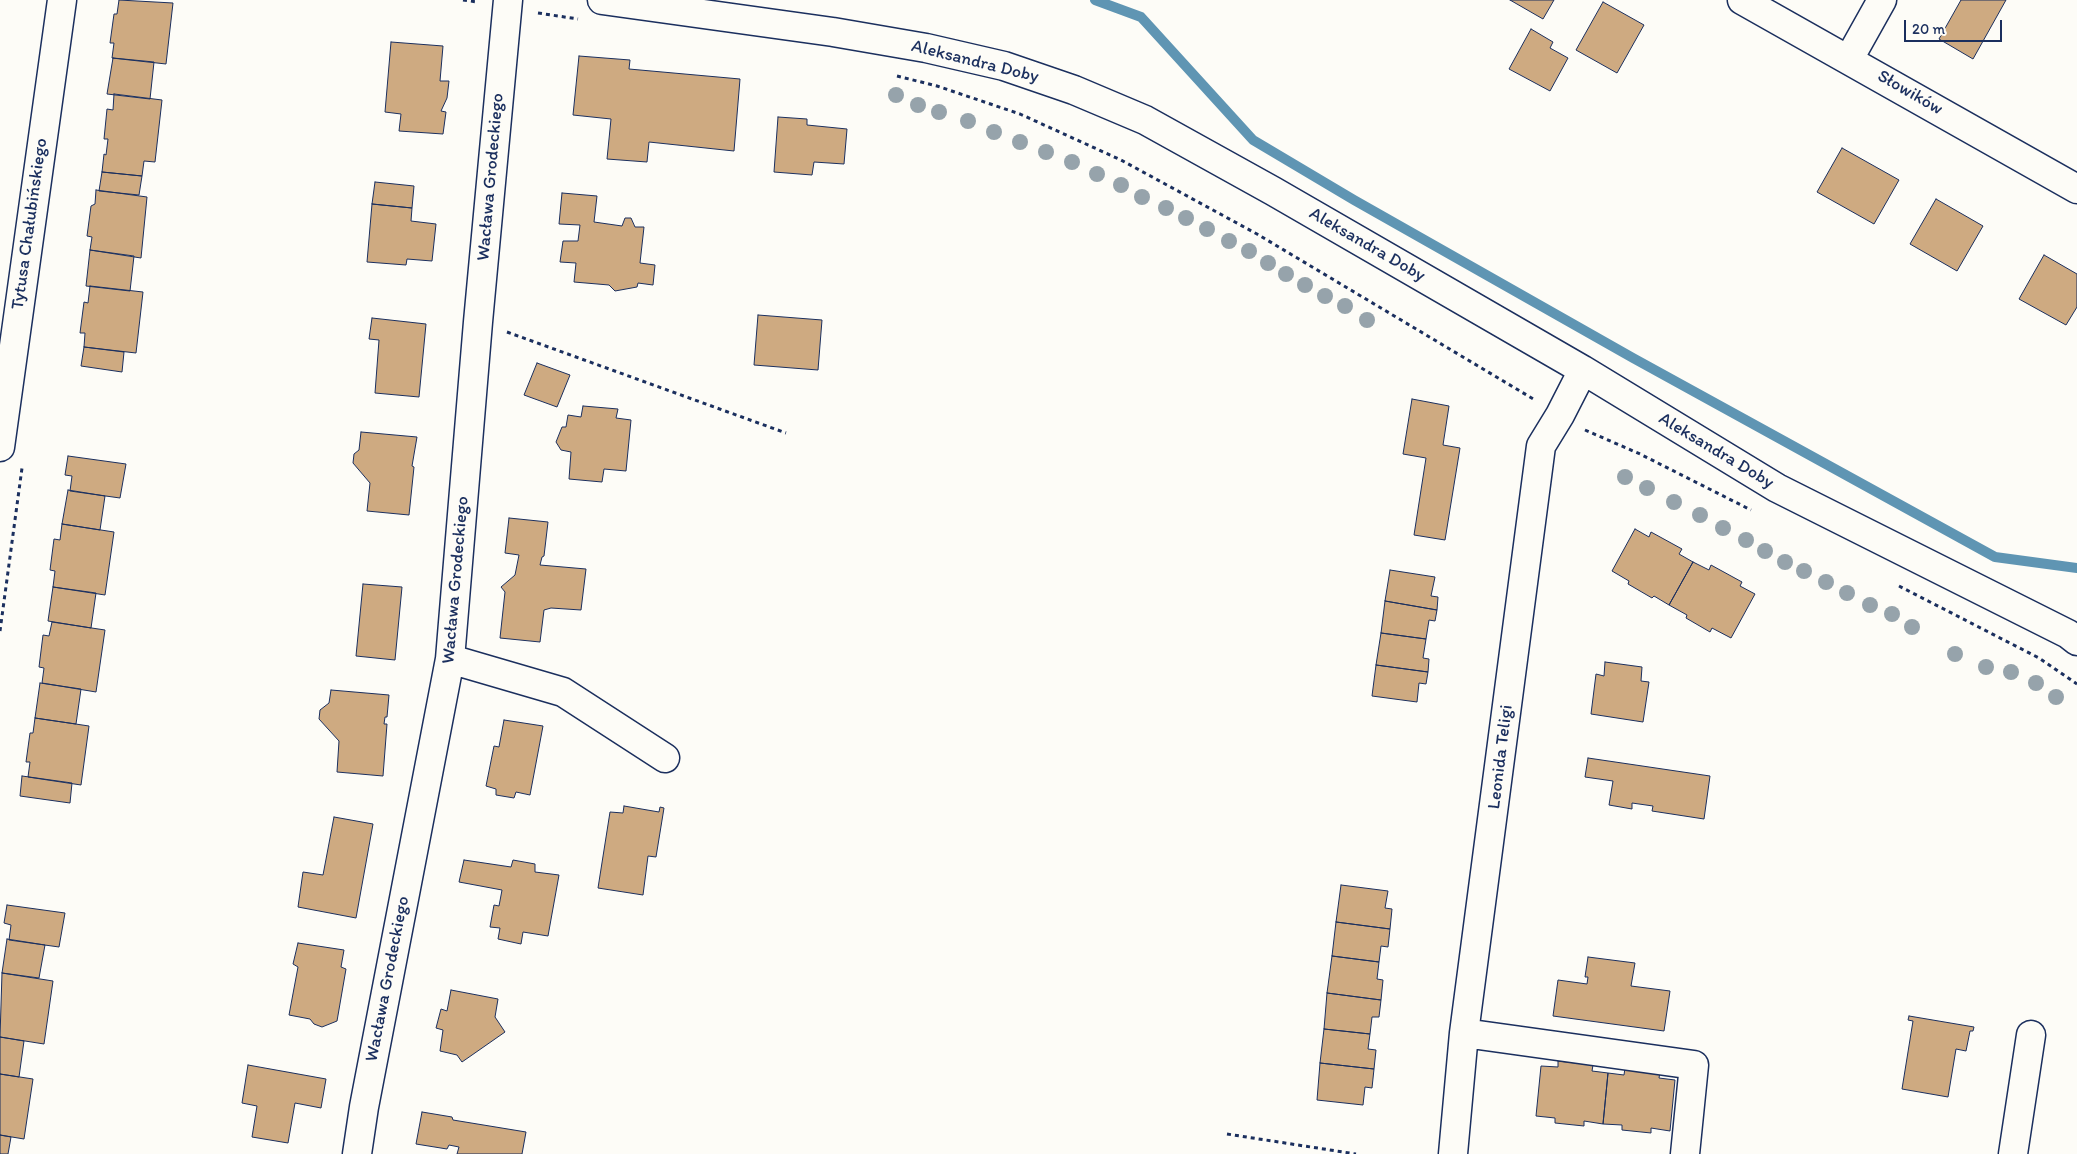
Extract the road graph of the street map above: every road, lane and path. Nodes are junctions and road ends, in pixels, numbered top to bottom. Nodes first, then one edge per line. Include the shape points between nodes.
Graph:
1 (62, 0) edge
2 (463, 0) edge
3 (602, 0) edge
4 (1742, 0) edge
5 (1882, 0) edge
6 (508, 4) edge
7 (580, 20) dead end
8 (1849, 59) junction
9 (889, 75) dead end
10 (2077, 189) edge
11 (478, 322) junction
12 (1583, 370) junction
13 (1560, 415) junction
14 (786, 433) dead end
15 (0, 447) edge
16 (1754, 512) dead end
17 (1895, 584) dead end
18 (2077, 641) edge
19 (450, 659) junction
20 (2077, 684) edge
21 (665, 758) dead end
22 (1464, 1033) junction
23 (2031, 1035) dead end
24 (1227, 1134) dead end
25 (357, 1154) edge
26 (1356, 1154) edge
27 (1452, 1154) edge
28 (1685, 1154) edge
29 (2013, 1154) edge

1 - 15 street, Tytusa Chałubińskiego
2 - 6 path
3 - 12 street, Aleksandra Doby via 926,48 1004,66 1074,90 1154,125
4 - 8 street, Słowików
5 - 8 street
6 - 7 path
6 - 11 street, Wacława Grodeckiego
8 - 10 street, Słowików
9 - 13 path via 937,86 1020,114 1121,160 1257,234
11 - 14 path
11 - 19 street, Wacława Grodeckiego
12 - 13 street, Leonida Teligi
12 - 18 street, Aleksandra Doby via 1778,488
13 - 16 path via 1596,436 1640,454
13 - 22 street, Leonida Teligi via 1541,446
17 - 20 path via 2039,658
19 - 21 street via 563,692
19 - 25 street, Wacława Grodeckiego
22 - 27 street, Leonida Teligi
22 - 28 street via 1694,1065
23 - 29 street
24 - 26 path

